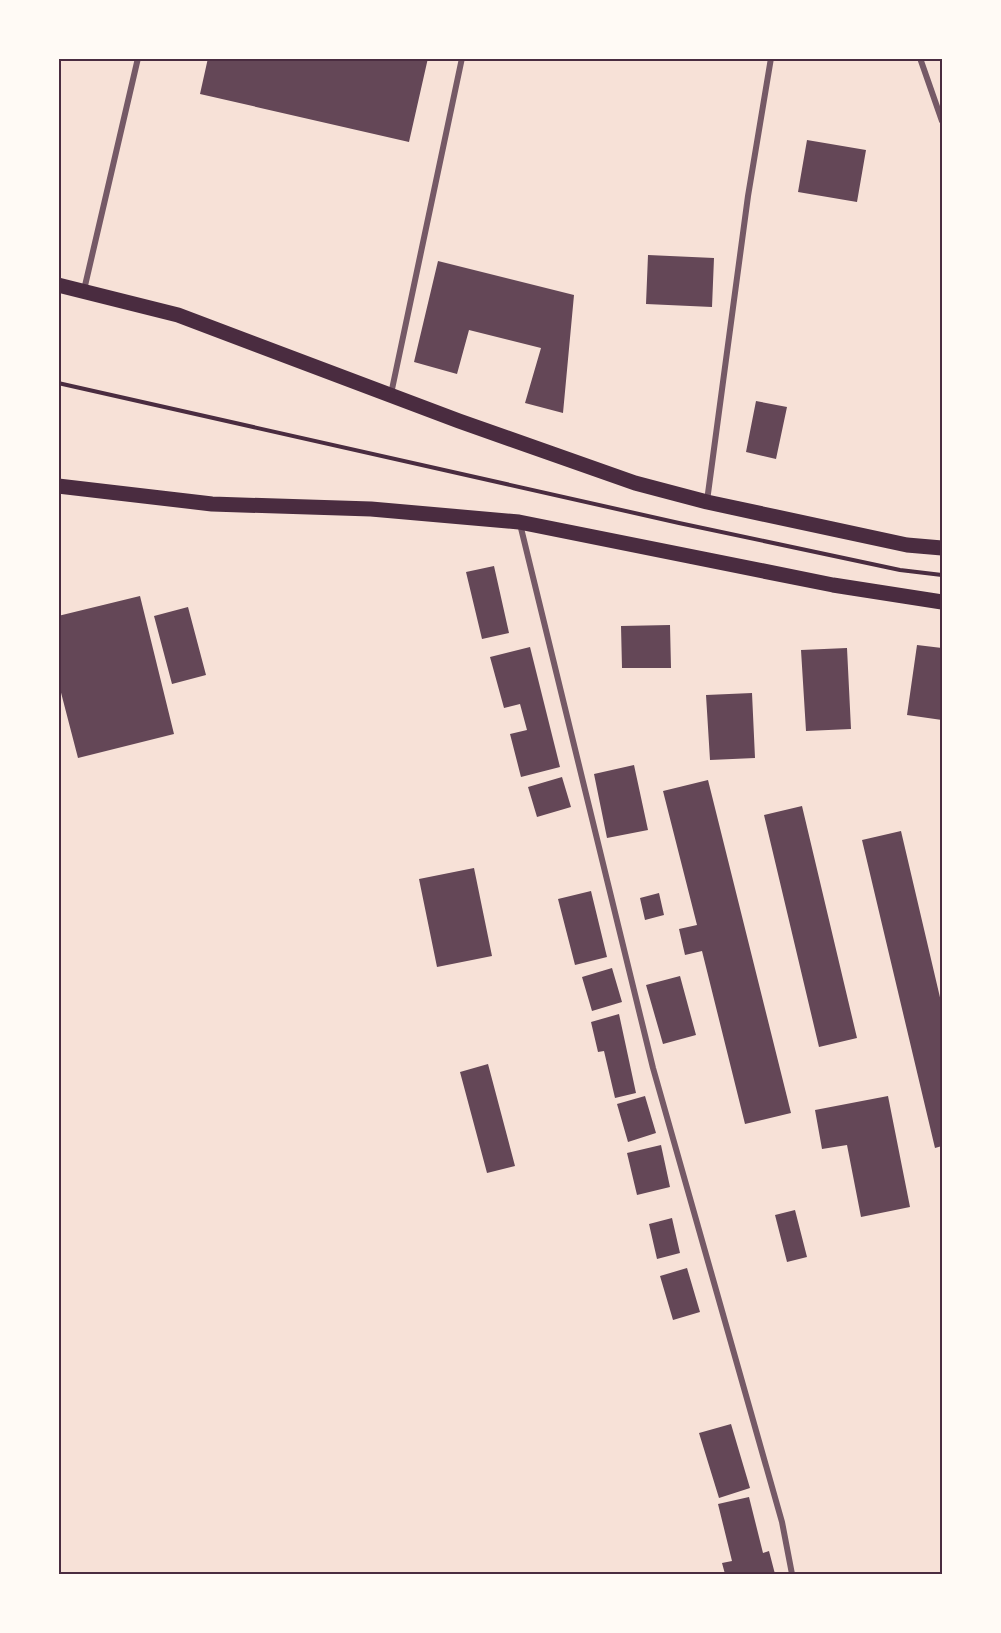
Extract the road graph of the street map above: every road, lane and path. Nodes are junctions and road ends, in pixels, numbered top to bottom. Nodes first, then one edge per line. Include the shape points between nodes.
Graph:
1 (138, 58) edge
2 (462, 58) edge
3 (771, 58) edge
4 (920, 58) edge
5 (942, 121) edge
6 (59, 285) edge
7 (84, 291) junction
8 (58, 383) edge
9 (391, 394) junction
10 (58, 486) edge
11 (707, 502) junction
12 (519, 522) junction
13 (942, 548) edge
14 (942, 575) edge
15 (942, 602) edge
16 (792, 1575) edge

1 - 7 street
2 - 9 street
3 - 11 street via 748,196
4 - 5 street
6 - 7 main road
7 - 9 main road via 178,315
8 - 14 path via 691,526 900,570
9 - 11 main road via 634,483
10 - 12 main road via 212,504 371,509
11 - 13 main road via 908,545
12 - 15 main road via 833,585
12 - 16 street via 653,1068 782,1522

